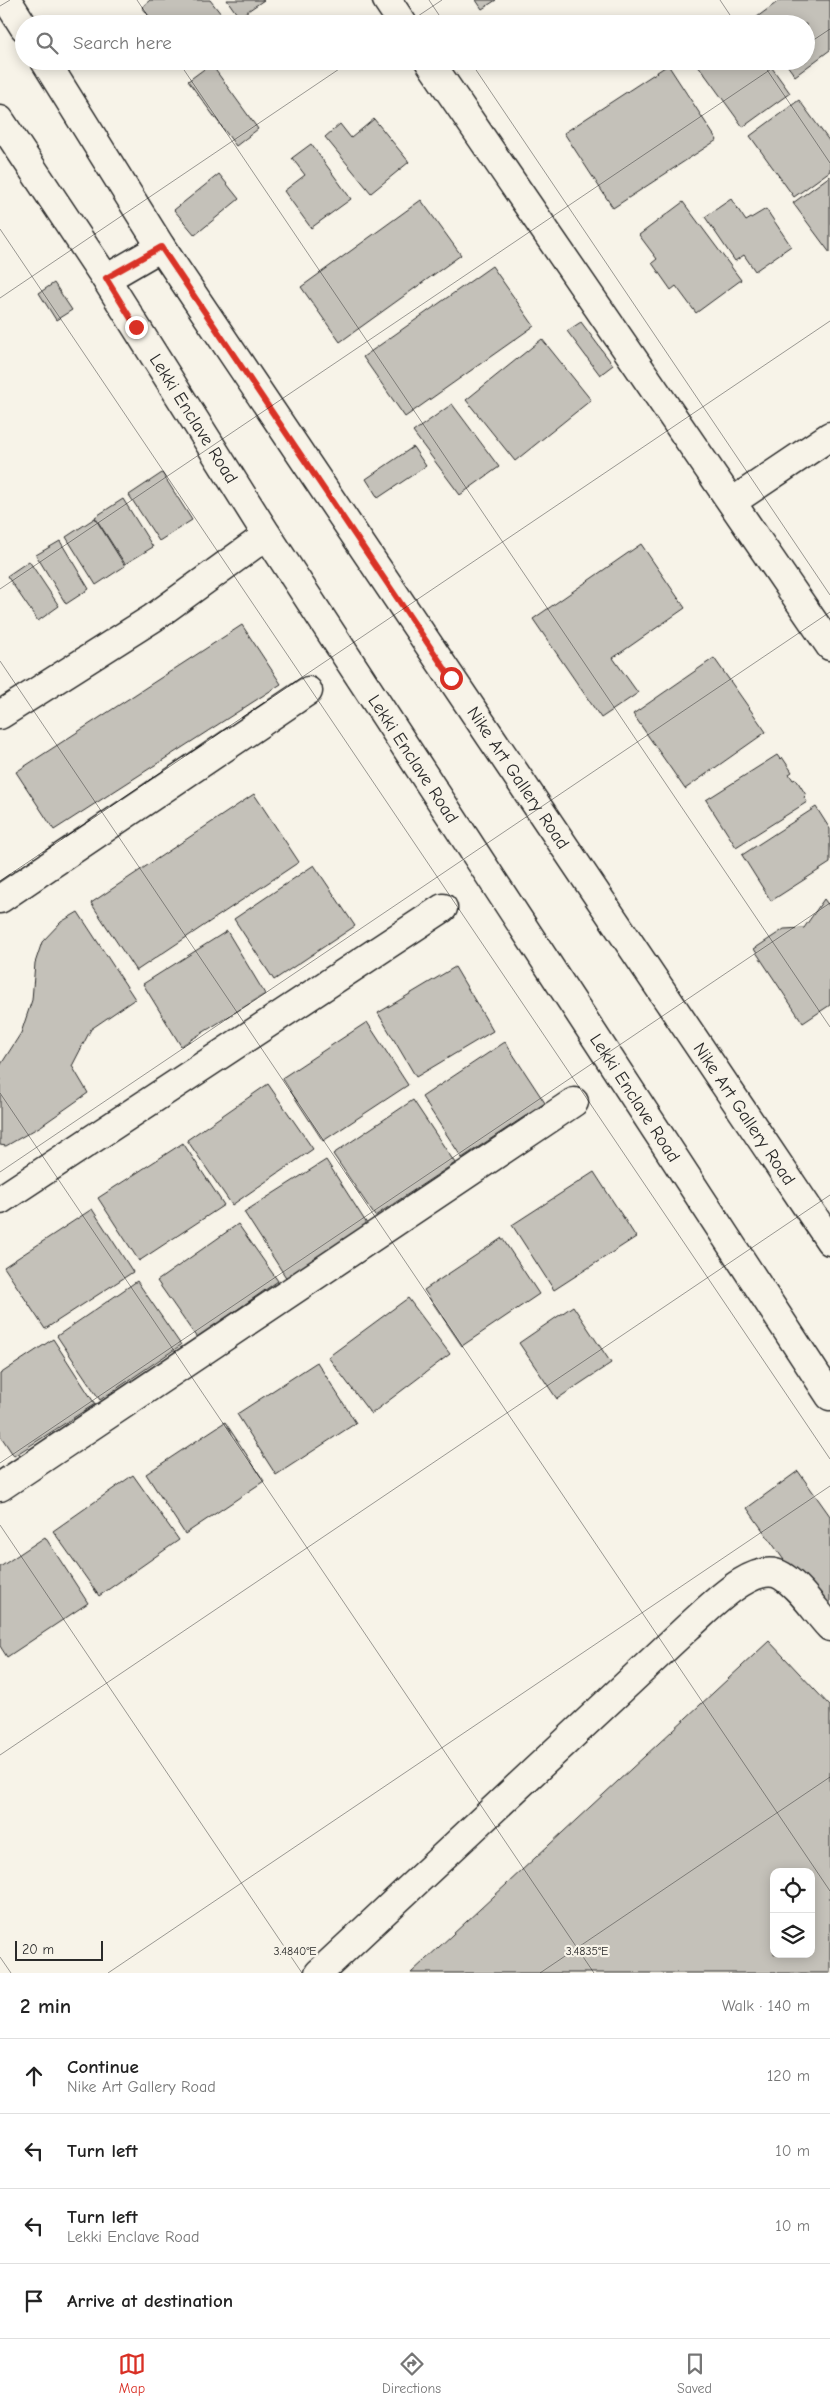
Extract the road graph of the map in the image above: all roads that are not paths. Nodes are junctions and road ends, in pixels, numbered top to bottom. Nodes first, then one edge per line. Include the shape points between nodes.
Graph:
1 (7, 0) edge
2 (387, 0) edge
3 (16, 15) edge
4 (397, 15) edge
5 (51, 70) edge
6 (435, 70) edge
7 (0, 120) edge
8 (161, 247) junction
9 (106, 278) junction
10 (830, 436) edge
11 (732, 502) junction
12 (267, 535) junction
13 (830, 646) edge
14 (308, 690) dead end
15 (0, 715) edge
16 (0, 899) edge
17 (443, 908) dead end
18 (574, 1102) dead end
19 (0, 1200) edge
20 (830, 1241) edge
21 (830, 1396) edge
22 (0, 1487) edge
23 (830, 1627) edge
24 (319, 1973) edge

1 - 3 street
2 - 4 street
5 - 8 street, Nike Art Gallery Road
6 - 11 street
7 - 9 street, Lekki Enclave Road
8 - 9 street
8 - 20 street, Nike Art Gallery Road
9 - 12 street, Lekki Enclave Road
10 - 11 street
11 - 13 street
12 - 15 street via 153,618
12 - 21 street, Lekki Enclave Road
14 - 16 street
17 - 19 street
18 - 22 street
23 - 24 street via 802,1594 776,1573 749,1577 735,1586

